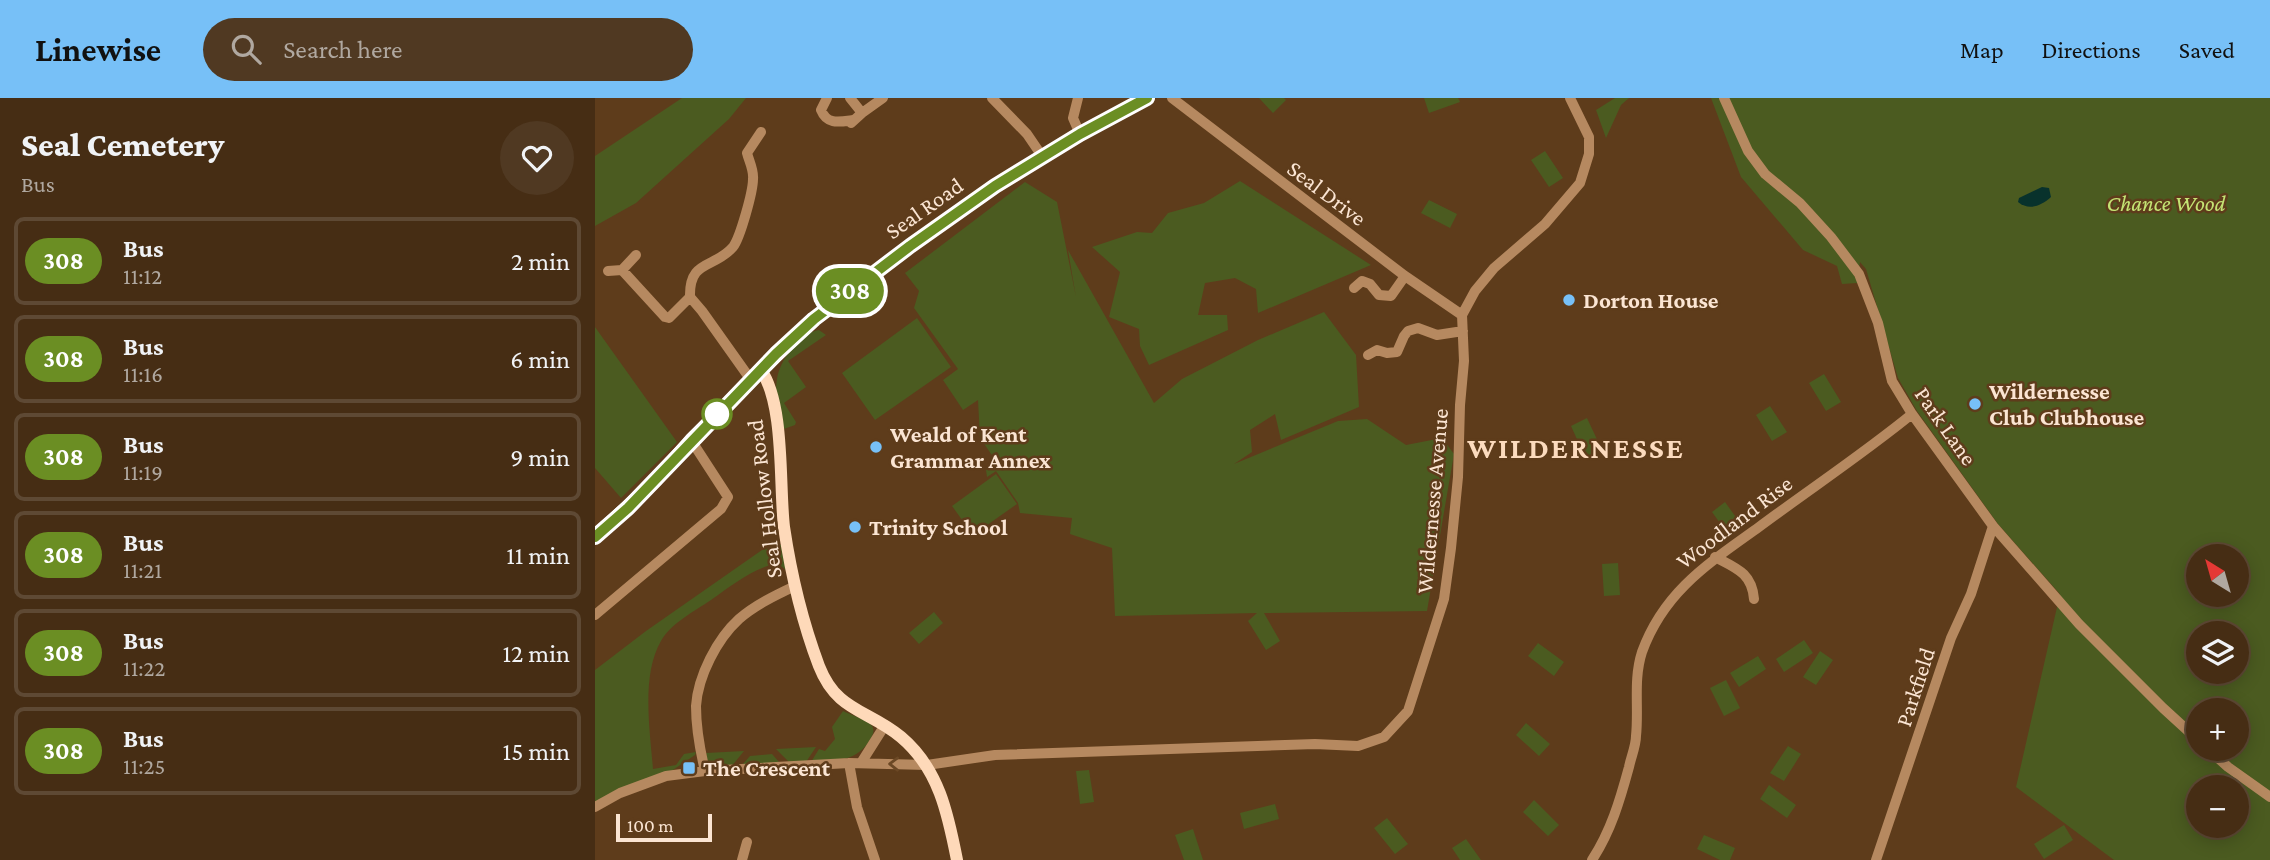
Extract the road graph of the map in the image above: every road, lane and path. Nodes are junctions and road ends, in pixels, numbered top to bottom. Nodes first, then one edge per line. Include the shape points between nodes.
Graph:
1 (827, 98) edge
2 (850, 98) edge
3 (883, 98) edge
4 (992, 98) edge
5 (1077, 98) edge
6 (1147, 98) edge
7 (1171, 98) edge
8 (1570, 98) edge
9 (1724, 98) edge
10 (862, 113) junction
11 (761, 132) dead end
12 (1080, 134) junction
13 (1042, 156) junction
14 (636, 256) dead end
15 (622, 270) junction
16 (608, 271) dead end
17 (1405, 276) junction
18 (1354, 288) dead end
19 (690, 297) junction
20 (1462, 314) junction
21 (1463, 331) junction
22 (1368, 355) dead end
23 (756, 375) junction
24 (1912, 414) junction
25 (691, 440) junction
26 (1993, 526) junction
27 (595, 537) edge
28 (1715, 557) junction
29 (795, 586) junction
30 (1754, 599) dead end
31 (595, 615) edge
32 (885, 725) junction
33 (2186, 729) edge
34 (2222, 761) edge
35 (849, 763) junction
36 (861, 763) junction
37 (927, 765) junction
38 (705, 771) junction
39 (2270, 797) edge
40 (595, 807) edge
41 (747, 842) dead end
42 (742, 860) edge
43 (875, 860) edge
44 (957, 860) edge
45 (1592, 860) edge
46 (1876, 860) edge

1 - 10 street via 821,110 832,122 851,123
2 - 10 street
3 - 10 street
4 - 13 street
5 - 12 street via 1073,120
6 - 12 highway, Seal Road
7 - 17 street, Seal Drive
8 - 20 street via 1589,137 1580,183 1545,224 1494,268
9 - 24 street, Park Lane via 1753,159 1800,203 1859,274 1878,323 1892,381
11 - 19 street via 747,153 753,182 751,207 739,238 732,249 695,273
12 - 13 highway, Seal Road
13 - 23 highway, Seal Road via 890,261 809,324
14 - 15 street
15 - 16 street
15 - 19 street via 664,317 669,318
17 - 18 street via 1391,296 1379,295 1361,281
17 - 20 street, Seal Drive
19 - 23 street
20 - 21 street, Wildernesse Avenue
21 - 22 street via 1437,335 1418,328 1408,331 1397,352 1377,350
21 - 37 street, Wildernesse Avenue via 1458,477 1444,600 1408,711 1384,737 1359,746 995,755
23 - 25 highway, Seal Road
23 - 29 main road, Seal Hollow Road via 768,381 772,392 784,524
24 - 26 street, Park Lane
24 - 28 street, Woodland Rise
25 - 27 highway, Seal Road
25 - 31 street via 728,497 721,509
26 - 33 street, Park Lane via 2079,624
26 - 46 street, Parkfield
28 - 30 street via 1740,570 1753,584
28 - 45 street, Woodland Rise via 1684,583 1652,628 1637,668 1636,738 1622,794 1606,838
29 - 32 main road, Seal Hollow Road via 807,632 832,692
29 - 38 street via 740,618 712,656 696,703
32 - 36 street
32 - 37 main road, Seal Hollow Road
34 - 39 street
35 - 36 street, Wildernesse Avenue
35 - 38 street, Wildernesse Avenue
35 - 43 street via 857,807
37 -> 36 street, Wildernesse Avenue
37 - 44 main road, Seal Hollow Road via 946,807
38 - 40 street, Wildernesse Avenue via 666,776
41 - 42 street

